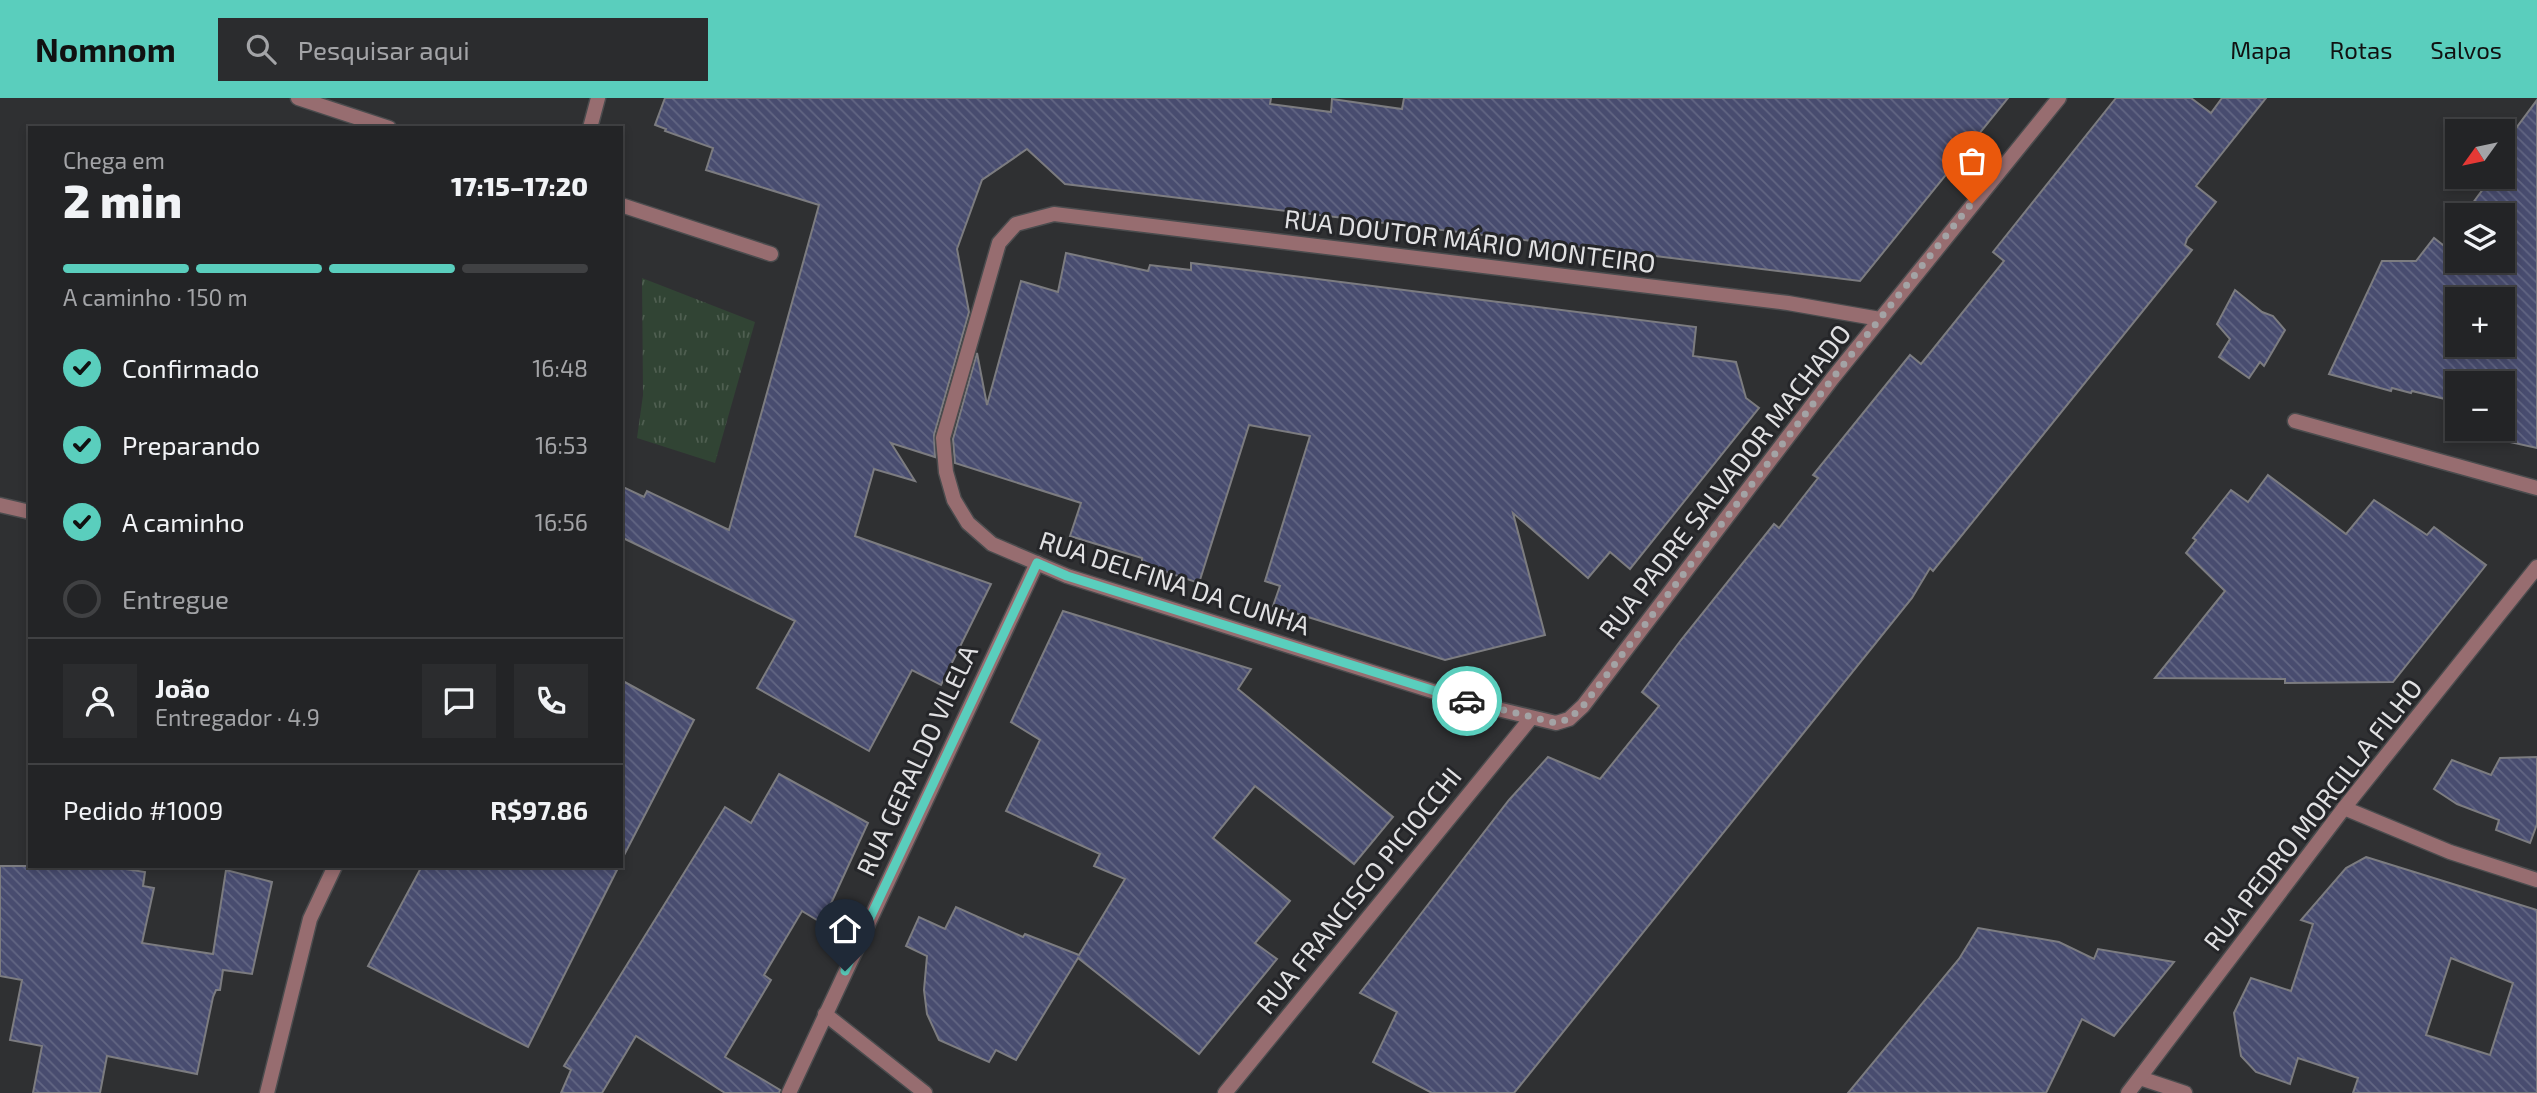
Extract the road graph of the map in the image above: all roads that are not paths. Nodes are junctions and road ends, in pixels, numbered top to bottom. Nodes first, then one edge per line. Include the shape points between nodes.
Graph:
1 (299, 98) edge
2 (598, 98) edge
3 (2059, 98) edge
4 (382, 126) edge
5 (591, 126) edge
6 (623, 206) edge
7 (1054, 214) joint
8 (771, 254) dead end
9 (1880, 319) junction
10 (2295, 421) dead end
11 (2537, 488) edge
12 (0, 505) edge
13 (28, 512) edge
14 (1037, 563) junction
15 (2537, 567) edge
16 (1531, 718) junction
17 (1556, 723) joint
18 (2344, 808) junction
19 (334, 868) edge
20 (2537, 880) edge
21 (825, 1014) junction
22 (2140, 1078) junction
23 (267, 1093) edge
24 (789, 1093) edge
25 (925, 1093) edge
26 (1225, 1093) edge
27 (2128, 1093) edge
28 (2185, 1093) edge

1 - 4 street
2 - 5 street
3 - 9 street, RUA PADRE SALVADOR MACHADO
6 - 8 street
7 - 9 street, RUA DOUTOR MÁRIO MONTEIRO via 1788,303
7 - 14 street, RUA DELFINA DA CUNHA via 1016,225 999,243 943,438 946,472 968,523 992,544
9 - 17 street, RUA PADRE SALVADOR MACHADO via 1583,706 1569,719
10 - 11 street
12 - 13 street
14 - 16 street, RUA DELFINA DA CUNHA via 1464,701
14 - 21 street, RUA GERALDO VILELA
15 - 18 street, RUA PEDRO MORCILLA FILHO
16 - 17 street, RUA DELFINA DA CUNHA
16 - 26 street, RUA FRANCISCO PICIOCCHI
18 - 20 street via 2449,852
18 - 22 street, RUA PEDRO MORCILLA FILHO
19 - 23 street via 310,919
21 - 24 street, RUA GERALDO VILELA
21 - 25 street
22 - 27 street, RUA PEDRO MORCILLA FILHO
22 - 28 street

